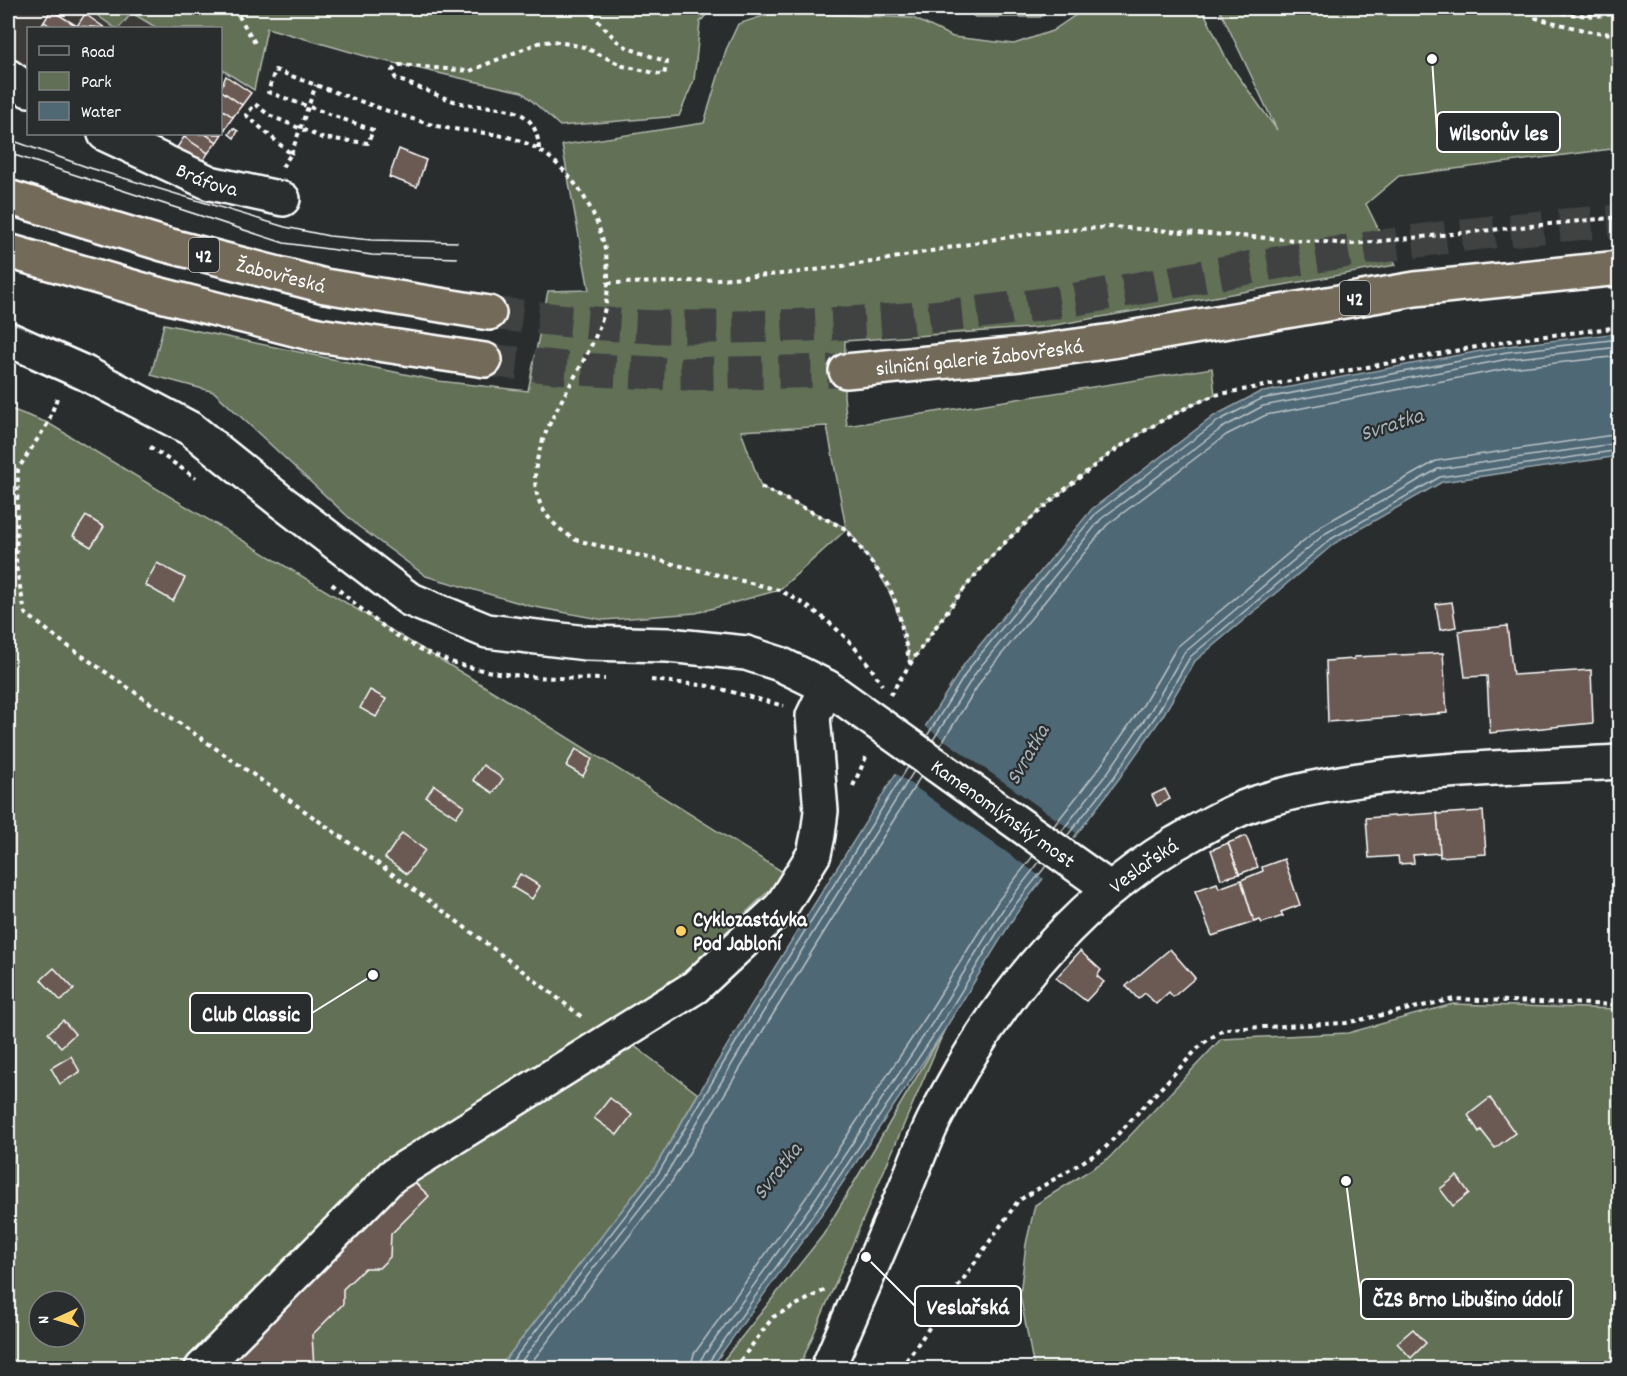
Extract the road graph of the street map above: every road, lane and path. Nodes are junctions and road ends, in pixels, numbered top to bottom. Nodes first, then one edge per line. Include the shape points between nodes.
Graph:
1 (234, 8) edge
2 (586, 8) edge
3 (1620, 12) edge
4 (1620, 34) edge
5 (255, 43) dead end
6 (8, 76) edge
7 (316, 85) dead end
8 (27, 89) edge
9 (107, 135) edge
10 (539, 150) dead end
11 (291, 154) dead end
12 (8, 197) edge
13 (283, 199) dead end
14 (1620, 217) edge
15 (8, 251) edge
16 (1610, 269) edge
17 (608, 283) dead end
18 (489, 313) tunnel mouth
19 (1620, 327) edge
20 (8, 339) edge
21 (485, 360) tunnel mouth
22 (846, 371) tunnel mouth
23 (57, 398) dead end
24 (761, 487) dead end
25 (910, 664) junction
26 (826, 687) junction
27 (889, 731) junction
28 (1620, 762) edge
29 (1110, 889) junction
30 (1620, 1005) edge
31 (609, 1039) junction
32 (872, 1266) junction
33 (202, 1368) edge
34 (735, 1368) edge
35 (828, 1368) edge
36 (901, 1368) edge

1 - 5 path
2 - 10 path via 617,41 667,62 664,75 623,66 568,42 553,41 538,43 470,70 399,65 392,71 396,79 457,102 516,111 538,136
3 - 4 path via 1577,15 1539,9 1536,18 1587,31
6 - 8 street
7 - 11 path
9 - 13 street, Bráfova via 210,183
12 - 18 highway, Žabovřeská / 42 via 163,244 325,286
14 - 17 path via 1352,244 1112,227 1007,237 793,273
15 - 21 highway, 42 via 318,335
16 - 22 highway, silniční galerie Žabovřeská / 42 via 1415,289 1020,354
19 - 25 path via 1520,339 1215,395 1174,412 1088,468 1026,523 979,570
20 - 26 street, Kamenomlýnský most via 85,373 191,429 409,598 487,631 586,643 668,645 746,653 780,664
23 - 31 path via 48,423 18,469 16,566 25,613 354,845
24 - 25 path via 846,529 888,584
25 - 27 path via 889,696
26 - 27 street, Kamenomlýnský most
26 - 31 street via 813,716 820,811 814,854 781,907 695,987
27 - 29 street, Kamenomlýnský most
28 - 29 street, Veslařská via 1382,777 1295,793 1251,805 1206,826 1154,856
29 - 32 street, Veslařská via 1045,951 981,1038 934,1120
30 - 36 path via 1454,999 1346,1023 1224,1029 1202,1044 1104,1149 1018,1201
31 - 33 street via 392,1176
32 - 34 path via 773,1317
32 - 35 street, Veslařská

